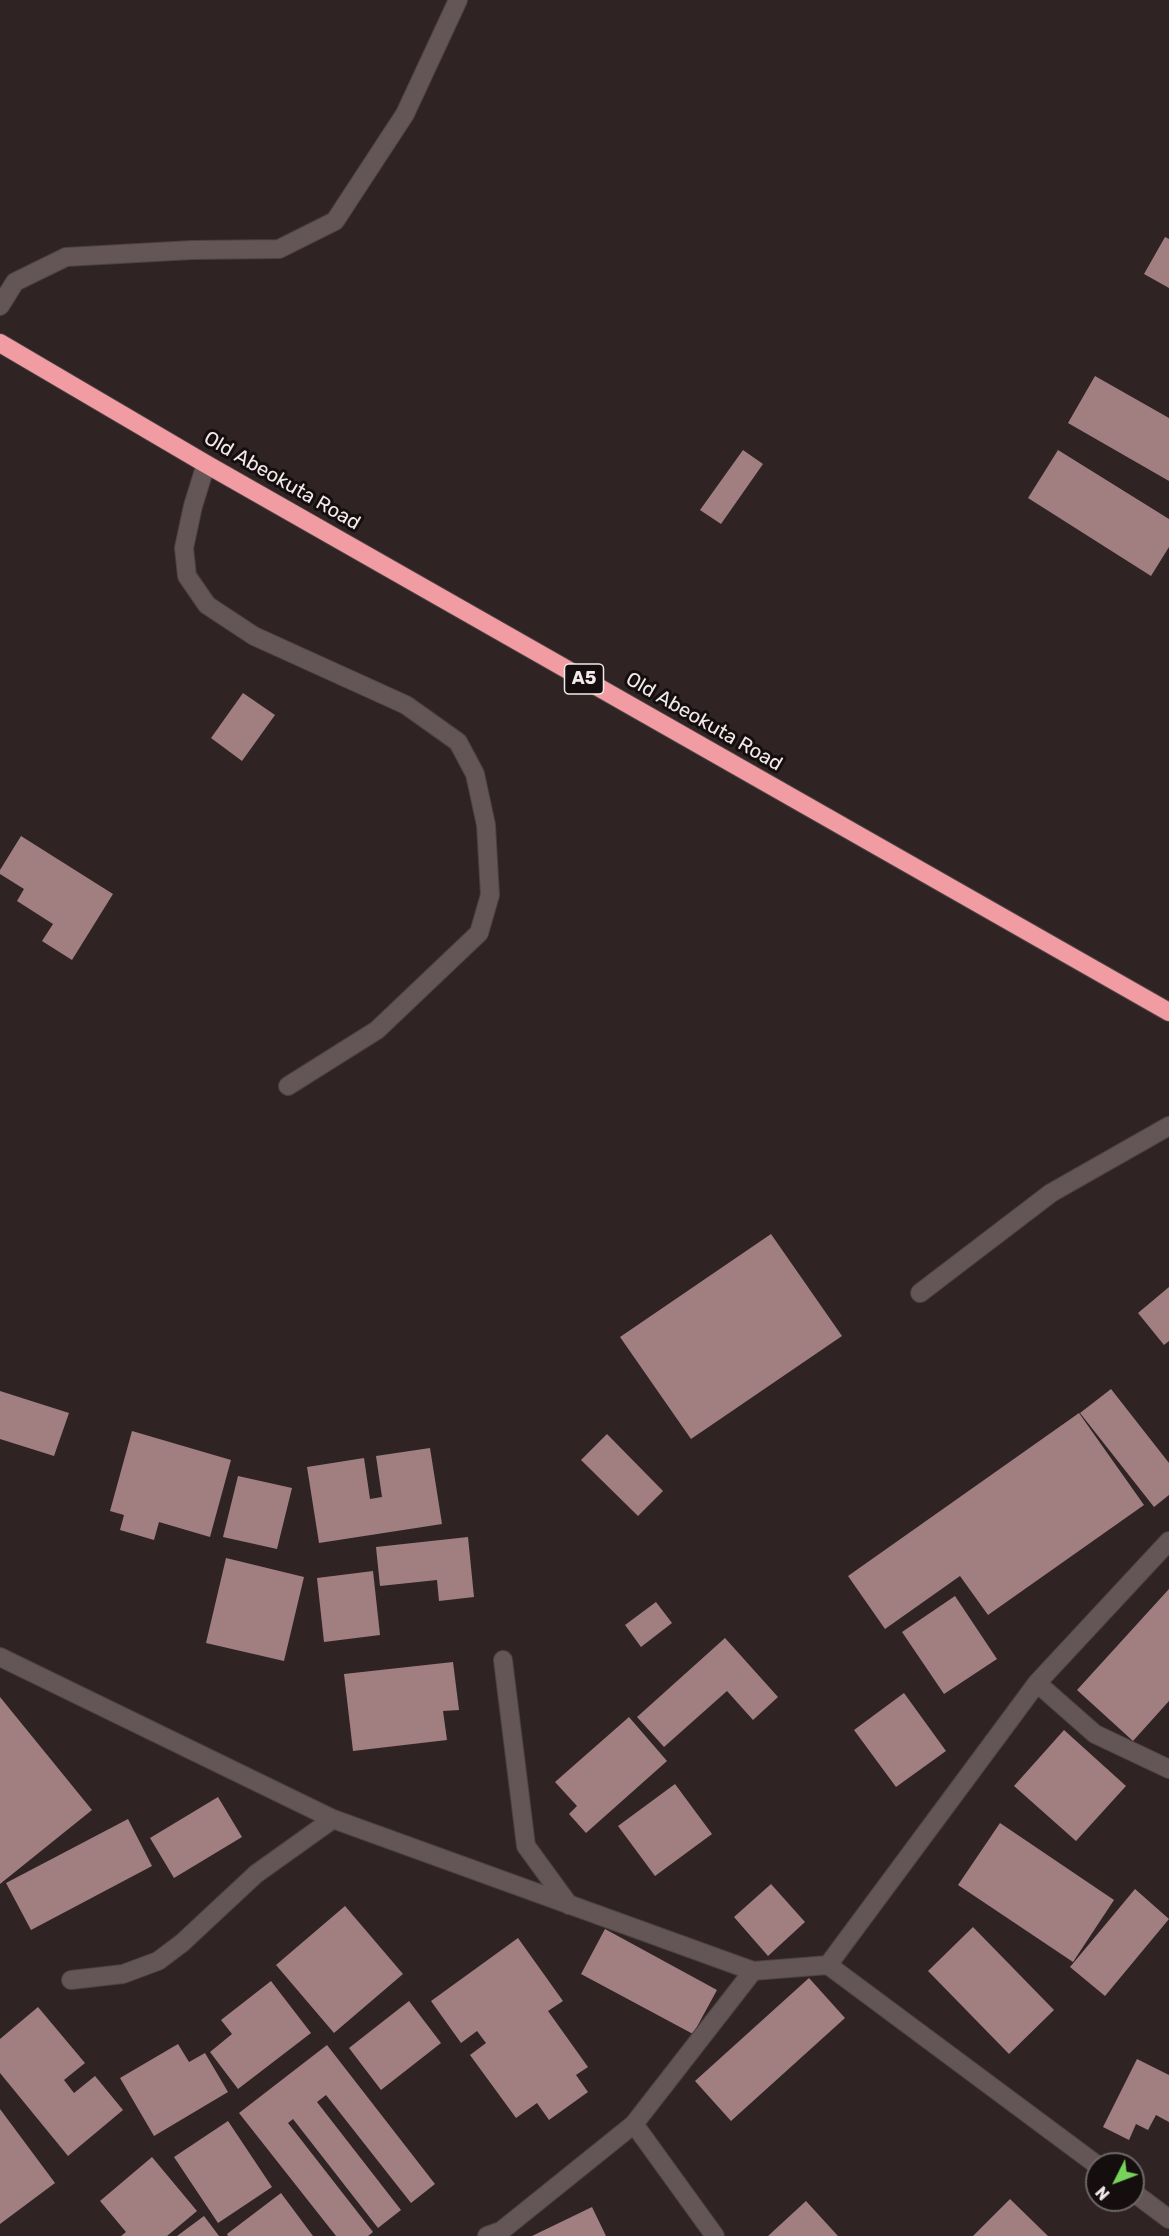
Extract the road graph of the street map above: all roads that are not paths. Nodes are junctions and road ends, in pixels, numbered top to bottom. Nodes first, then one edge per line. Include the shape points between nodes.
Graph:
1 (458, 0) edge
2 (0, 306) edge
3 (0, 343) edge
4 (206, 464) junction
5 (1169, 1012) edge
6 (288, 1086) dead end
7 (1169, 1126) edge
8 (921, 1293) dead end
9 (1169, 1541) edge
10 (0, 1657) edge
11 (503, 1660) dead end
12 (1037, 1683) junction
13 (1169, 1769) edge
14 (333, 1819) junction
15 (569, 1905) junction
16 (828, 1965) junction
17 (753, 1971) junction
18 (71, 1980) dead end
19 (634, 2124) junction
20 (1085, 2156) edge
21 (1145, 2201) edge
22 (1169, 2219) edge
23 (487, 2236) edge
24 (715, 2236) edge

1 - 2 street via 405,114 335,221 279,249 66,257 15,282
3 - 4 highway, Old Abeokuta Road / A5
4 - 5 highway, Old Abeokuta Road / A5
4 - 6 street via 184,548 187,576 207,605 254,636 406,705 458,742 475,774 486,825 490,895 479,933 376,1030
7 - 8 street via 1051,1192
9 - 12 street
10 - 14 street
11 - 15 street via 526,1846
12 - 13 street via 1095,1734
12 - 16 street
14 - 15 street
14 - 18 street via 256,1874 158,1961 123,1974
15 - 17 street
16 - 17 street
16 - 20 street
17 - 19 street
19 - 23 street via 501,2231
19 - 24 street
21 - 22 street

